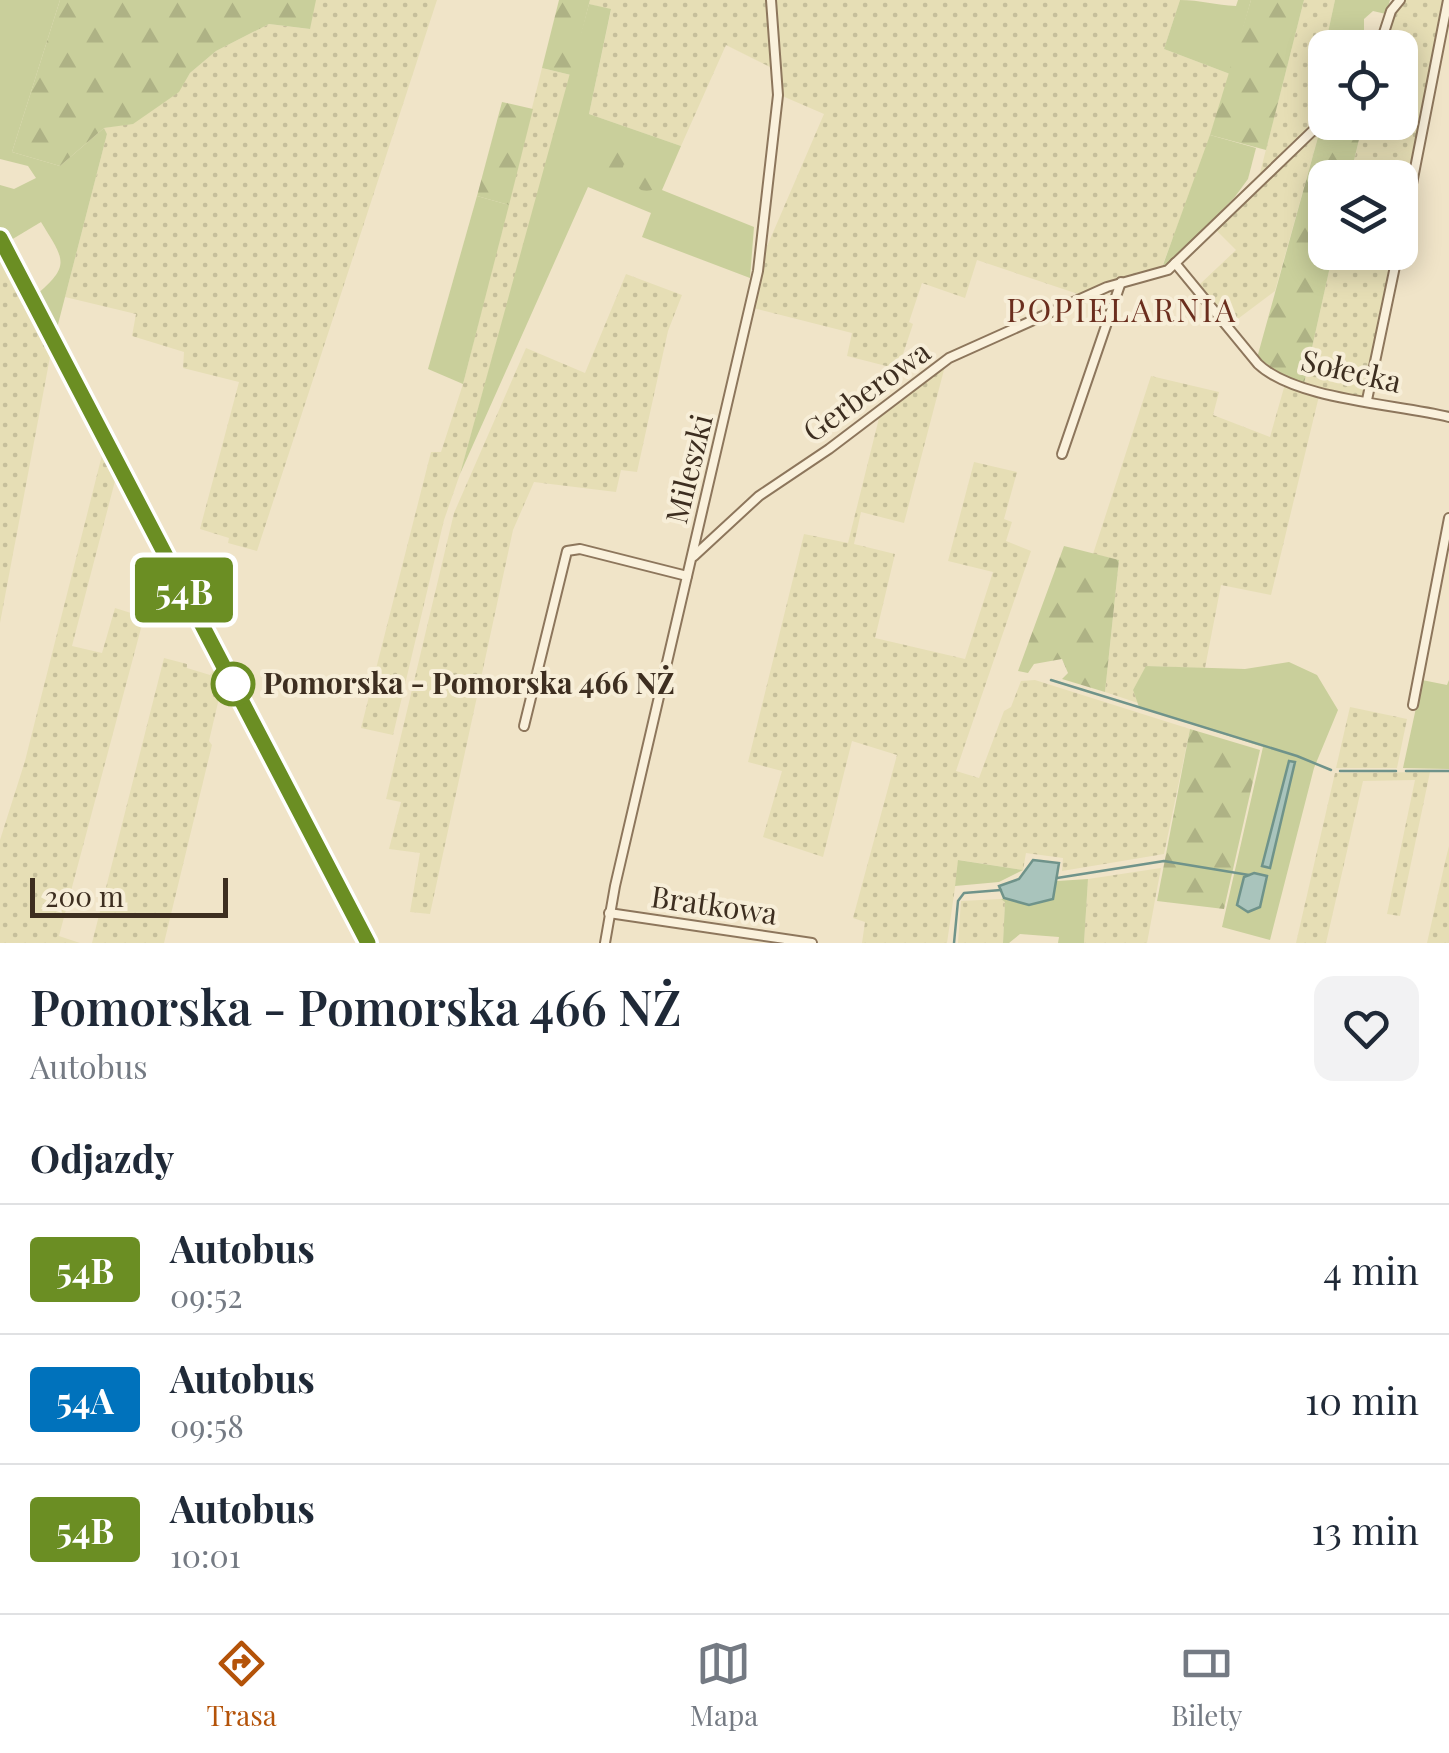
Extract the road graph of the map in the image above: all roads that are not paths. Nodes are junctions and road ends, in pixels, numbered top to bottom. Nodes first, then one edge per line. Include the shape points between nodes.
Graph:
1 (771, 0) edge
2 (1400, 0) edge
3 (1448, 0) edge
4 (1385, 30) edge
5 (1308, 135) edge
6 (1417, 160) edge
7 (0, 238) edge
8 (1174, 263) junction
9 (1394, 270) edge
10 (1121, 282) junction
11 (1367, 400) junction
12 (1449, 417) edge
13 (1062, 454) dead end
14 (1449, 518) edge
15 (691, 560) junction
16 (688, 576) junction
17 (1413, 705) dead end
18 (524, 726) dead end
19 (610, 914) junction
20 (368, 943) edge
21 (604, 943) edge
22 (812, 943) edge

1 - 15 street, Mileszki via 778,95 758,271
2 - 4 street
3 - 6 street
5 - 8 street, Gerberowa
7 - 20 street
8 - 10 street, Gerberowa via 1159,274
8 - 11 street, Sołecka via 1264,369 1316,392
9 - 11 street
10 - 13 street
10 - 15 street, Gerberowa via 949,358 758,496
11 - 12 street, Sołecka
14 - 17 street
15 - 16 street, Mileszki
16 - 18 street via 580,548 566,551
16 - 19 street, Mileszki
19 - 21 street, Mileszki
19 - 22 street, Bratkowa

